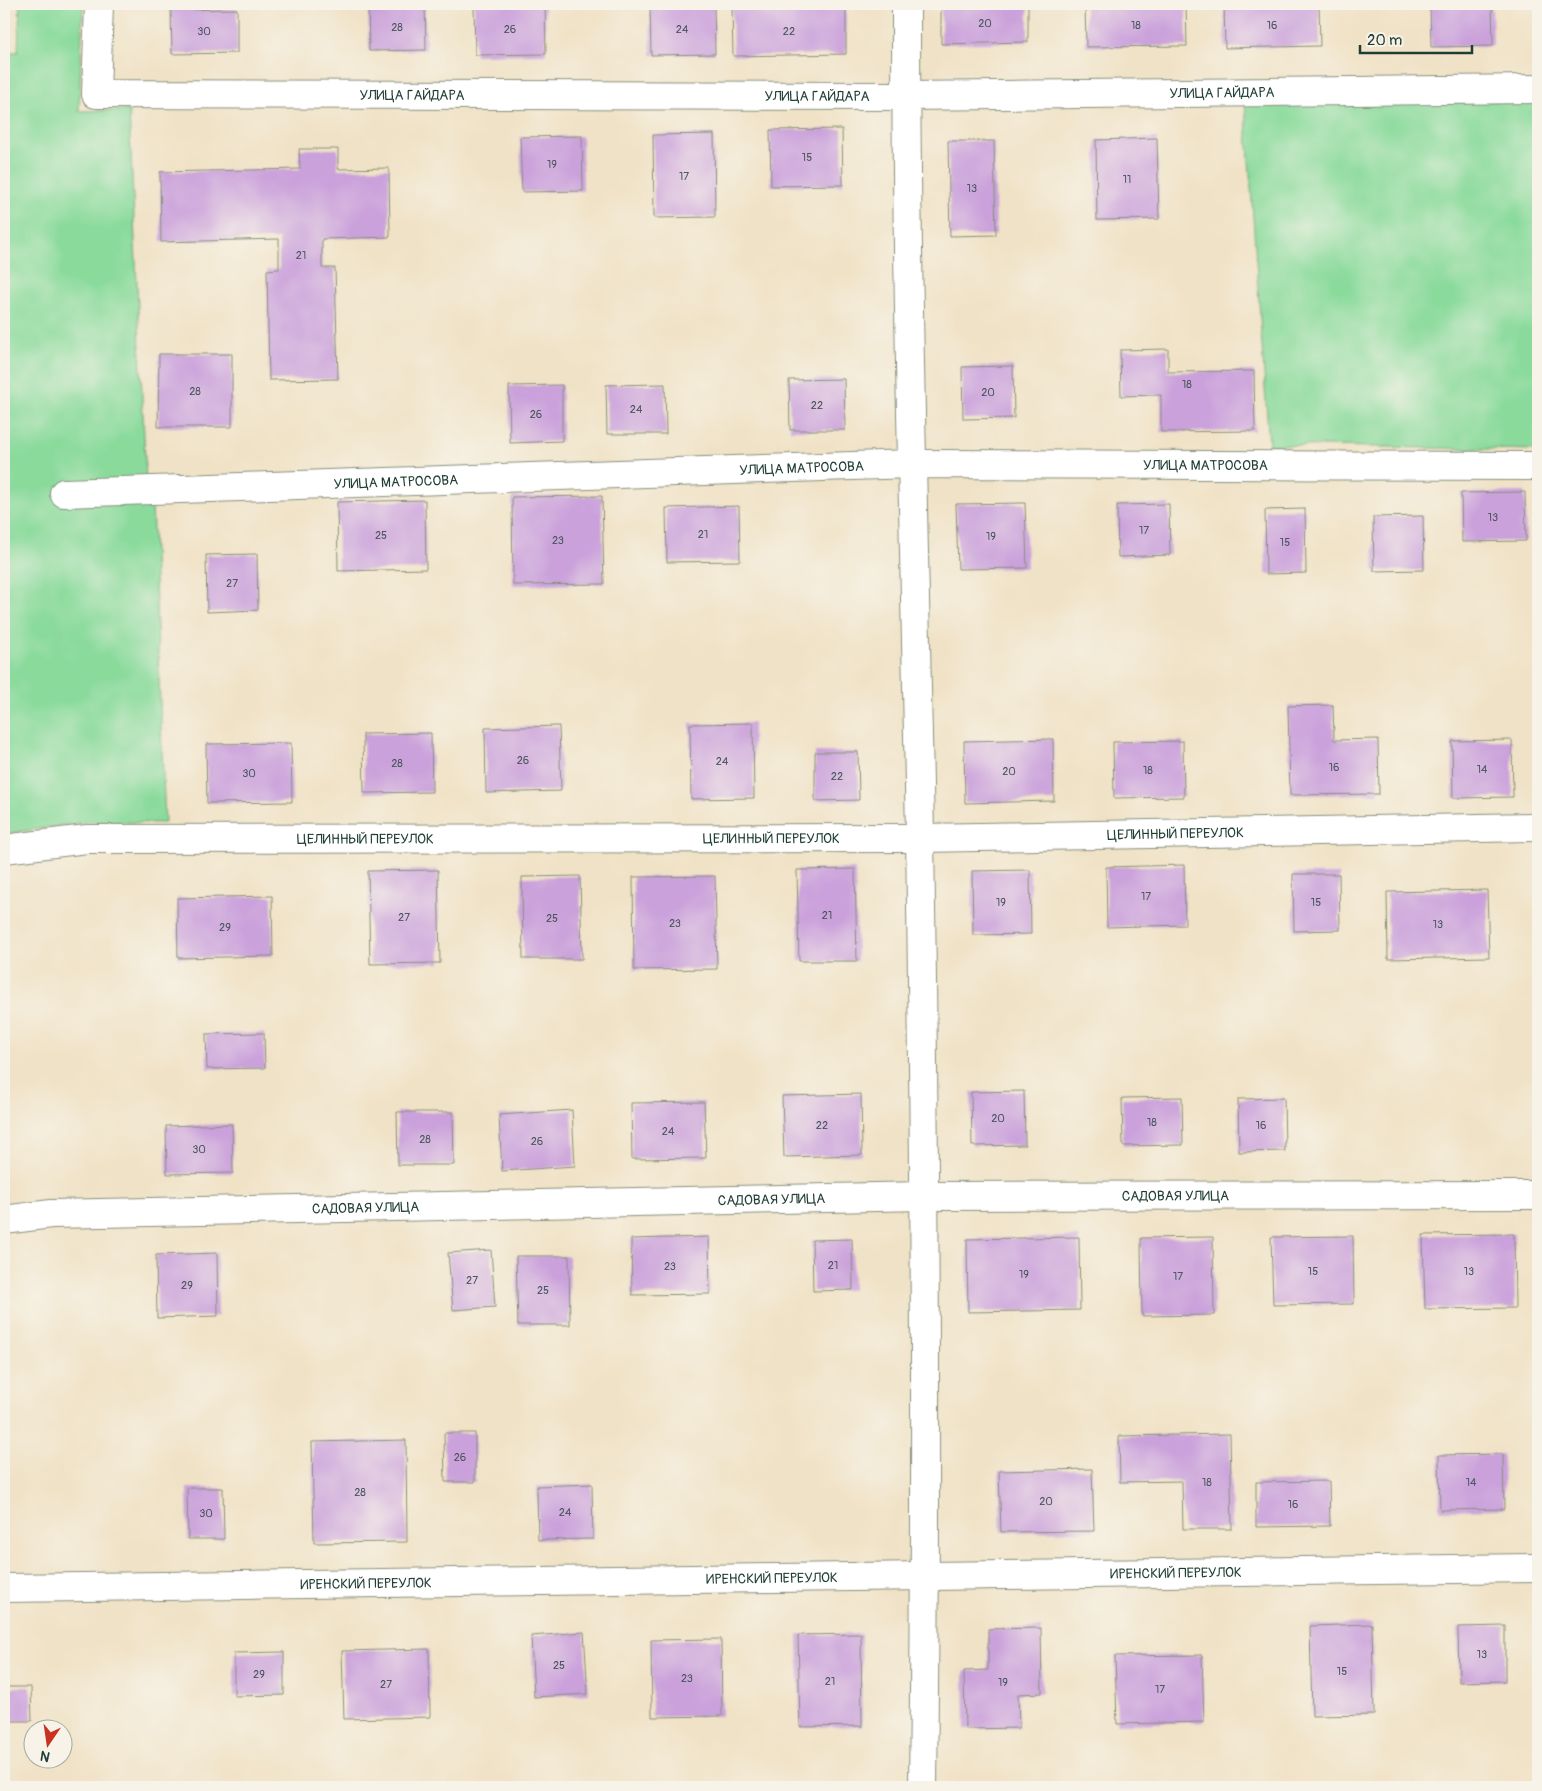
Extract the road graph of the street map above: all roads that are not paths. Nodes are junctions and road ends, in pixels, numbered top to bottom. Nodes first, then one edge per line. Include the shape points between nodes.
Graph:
1 (99, 4) edge
2 (906, 4) edge
3 (1538, 89) edge
4 (906, 96) junction
5 (911, 464) junction
6 (1538, 466) edge
7 (64, 493) dead end
8 (1538, 827) edge
9 (920, 838) junction
10 (4, 848) edge
11 (1538, 1195) edge
12 (924, 1196) junction
13 (4, 1220) edge
14 (1538, 1568) edge
15 (926, 1577) junction
16 (4, 1588) edge
17 (923, 1787) edge

1 - 4 street, УЛИЦА ГАЙДАРА via 96,94
2 - 4 street
3 - 4 street, УЛИЦА ГАЙДАРА
4 - 5 street
5 - 6 street, УЛИЦА МАТРОСОВА
5 - 7 street, УЛИЦА МАТРОСОВА
5 - 9 street
8 - 9 street, ЦЕЛИННЫЙ ПЕРЕУЛОК
9 - 10 street, ЦЕЛИННЫЙ ПЕРЕУЛОК via 87,839
9 - 12 street
11 - 12 street, САДОВАЯ УЛИЦА
12 - 13 street, САДОВАЯ УЛИЦА via 51,1214
12 - 15 street
14 - 15 street, ИРЕНСКИЙ ПЕРЕУЛОК
15 - 16 street, ИРЕНСКИЙ ПЕРЕУЛОК
15 - 17 street

